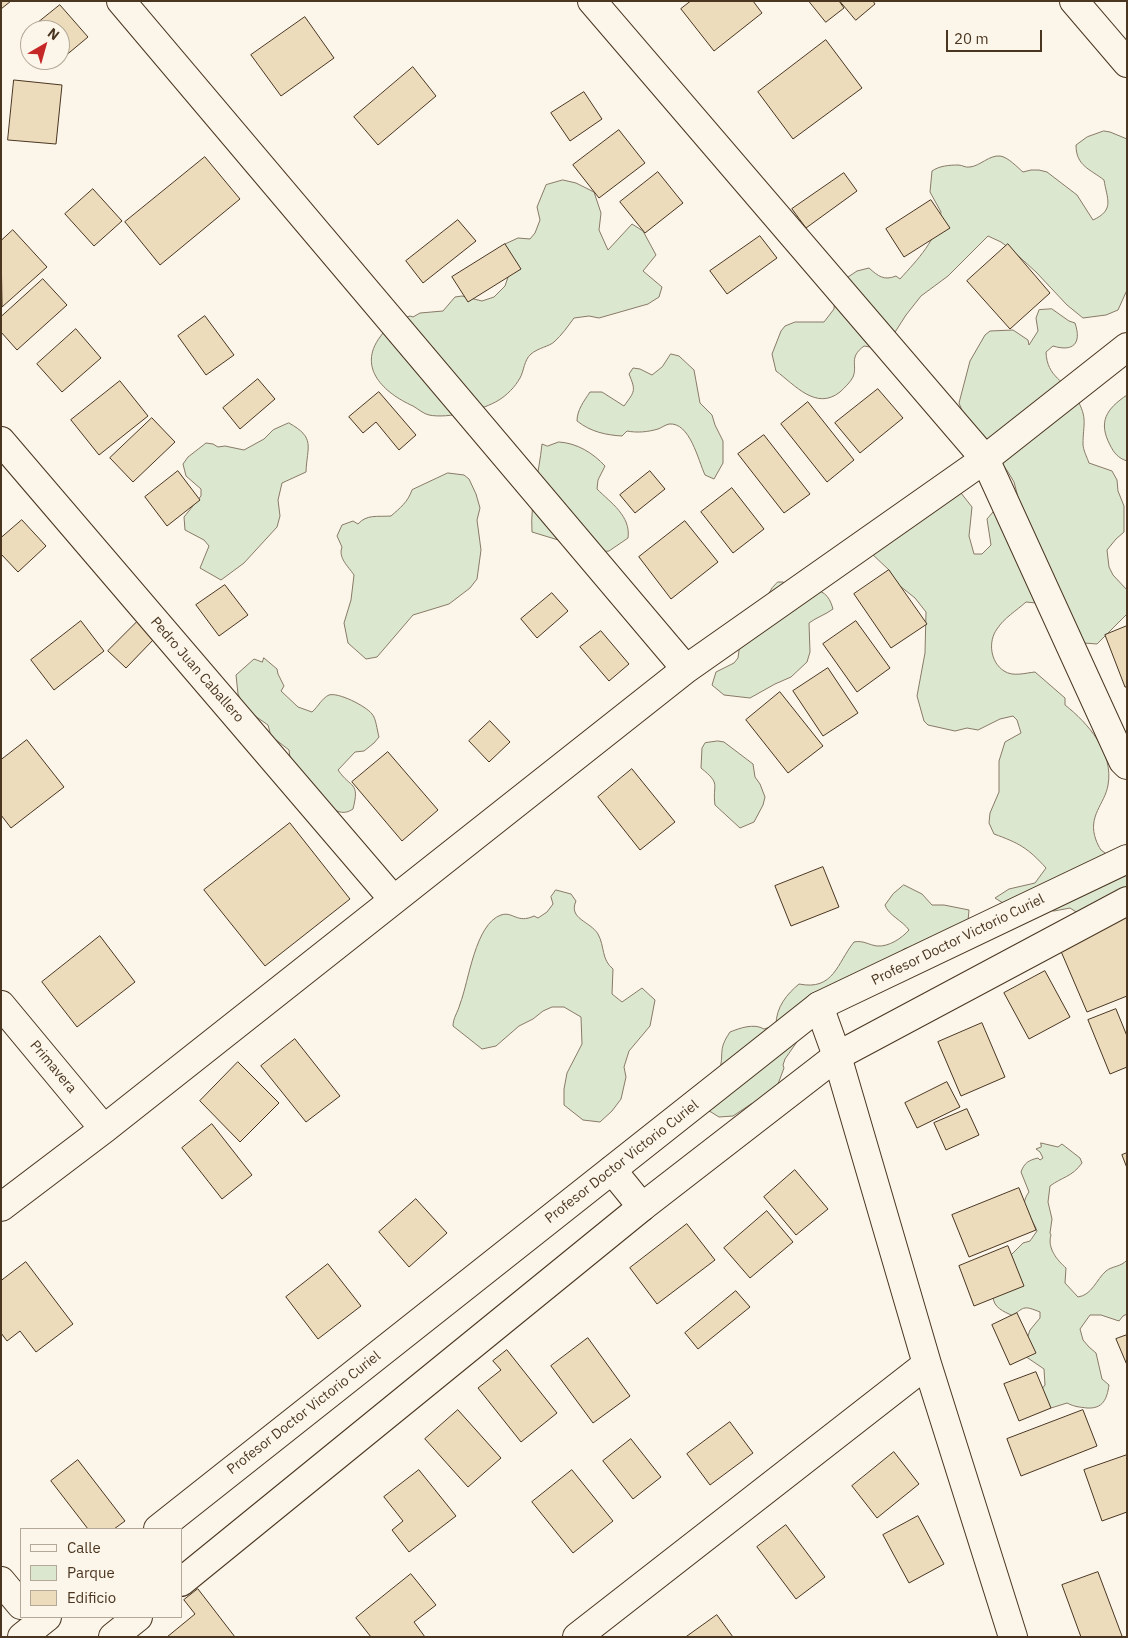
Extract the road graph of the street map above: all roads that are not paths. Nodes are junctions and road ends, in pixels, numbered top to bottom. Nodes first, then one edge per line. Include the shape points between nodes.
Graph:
1 (121, 1) edge
2 (592, 1) edge
3 (1074, 1) edge
4 (1127, 63) edge
5 (1127, 347) edge
6 (1, 441) edge
7 (986, 459) junction
8 (686, 669) junction
9 (1125, 768) edge
10 (1127, 859) edge
11 (393, 900) junction
12 (1127, 901) edge
13 (1, 1005) edge
14 (819, 1006) junction
15 (837, 1056) junction
16 (104, 1128) junction
17 (612, 1170) junction
18 (642, 1206) junction
19 (1, 1207) edge
20 (926, 1364) junction
21 (159, 1528) edge
22 (1, 1581) edge
23 (182, 1581) edge
24 (20, 1605) edge
25 (137, 1618) edge
26 (114, 1637) edge
27 (578, 1637) edge
28 (1013, 1637) edge

1 - 8 street
2 - 7 street
3 - 4 street
5 - 7 street
6 - 11 street, Pedro Juan Caballero
7 - 8 street
7 - 9 street
8 - 11 street
10 - 14 street, Profesor Doctor Victorio Curiel
11 - 16 street
12 - 15 street
13 - 16 street, Primavera
14 - 15 street
14 - 17 street, Profesor Doctor Victorio Curiel
15 - 18 street
15 - 20 street
16 - 19 street
17 - 18 street
17 - 21 street, Profesor Doctor Victorio Curiel
18 - 23 street
20 - 27 street
20 - 28 street
22 - 24 street
25 - 26 street

